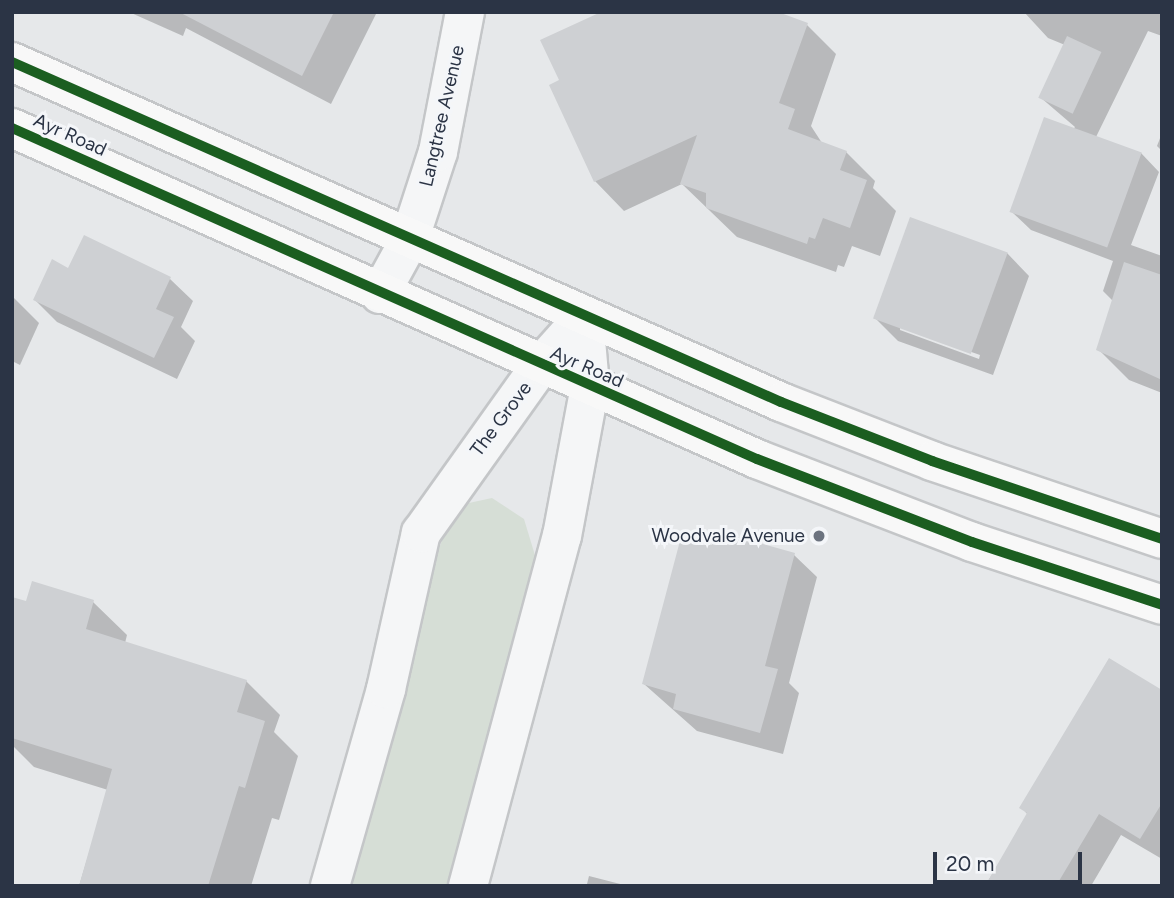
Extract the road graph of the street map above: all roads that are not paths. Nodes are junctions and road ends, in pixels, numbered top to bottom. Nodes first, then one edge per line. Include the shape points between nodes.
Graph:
1 (465, 12) edge
2 (12, 62) edge
3 (12, 128) edge
4 (409, 241) junction
5 (380, 294) junction
6 (584, 317) junction
7 (540, 366) junction
8 (590, 386) junction
9 (1162, 539) edge
10 (1162, 605) edge
11 (330, 886) edge
12 (468, 886) edge

1 - 4 street, Langtree Avenue via 438,152
2 - 4 main road
3 - 5 main road, Ayr Road
4 - 5 street, Langtree Avenue
4 - 6 main road
5 - 7 main road, Ayr Road
6 - 7 street, The Grove
6 - 8 street
6 - 9 main road via 932,461
7 - 8 main road, Ayr Road
7 - 11 street, The Grove via 421,533 386,689
8 - 10 main road, Ayr Road via 854,498
8 - 12 street via 562,536

